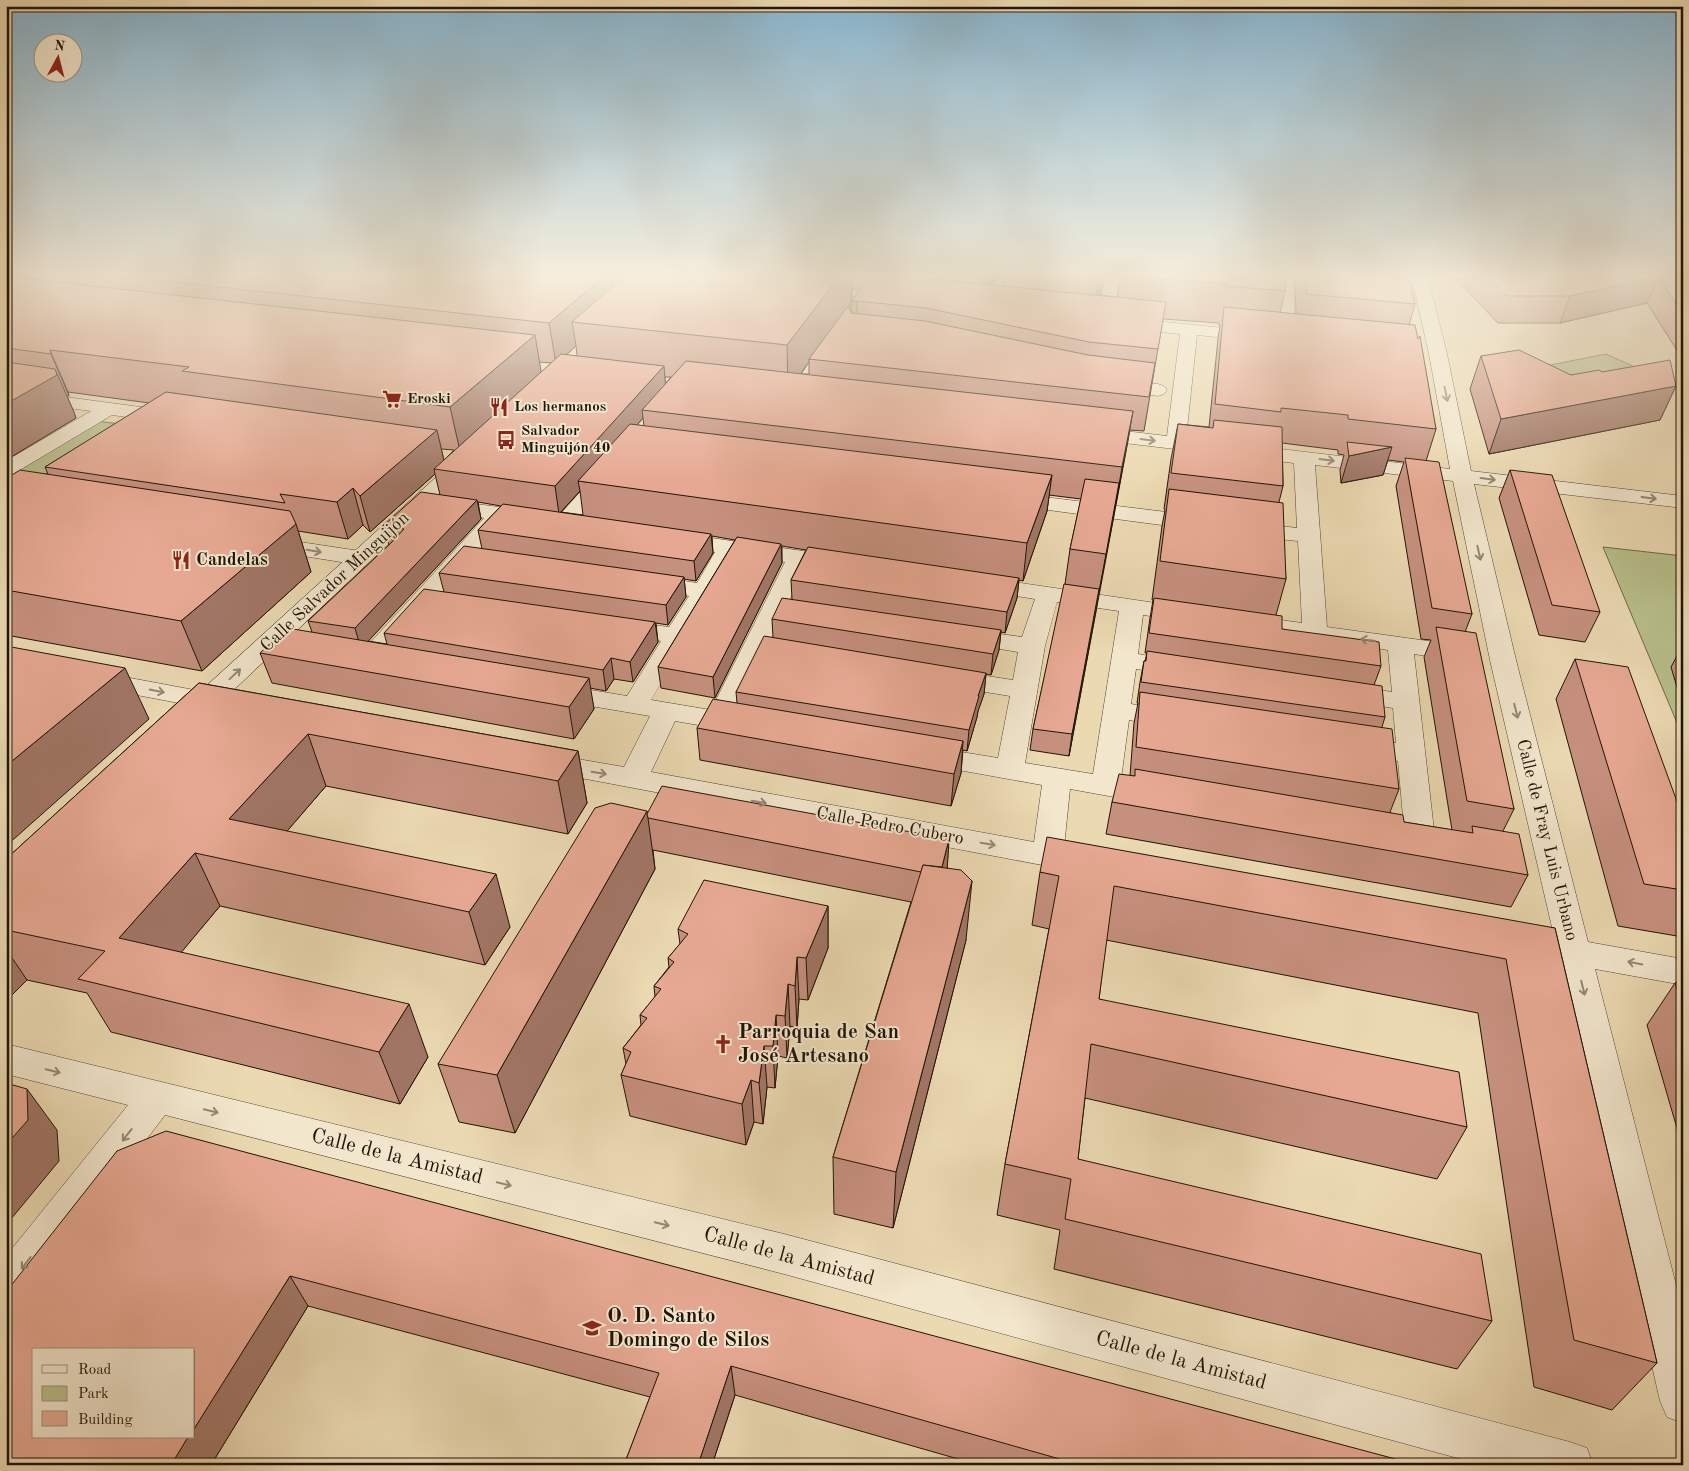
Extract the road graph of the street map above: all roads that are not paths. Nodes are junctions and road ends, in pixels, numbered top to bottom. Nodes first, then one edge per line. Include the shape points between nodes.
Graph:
1 (1187, 347) edge
2 (1429, 347) edge
3 (1094, 383) edge
4 (1158, 390) dead end
5 (6, 394) edge
6 (103, 413) junction
7 (190, 420) edge
8 (1069, 431) edge
9 (1176, 443) junction
10 (464, 454) edge
11 (622, 457) edge
12 (1304, 458) junction
13 (1462, 476) junction
14 (9, 481) edge
15 (992, 496) edge
16 (422, 502) junction
17 (1683, 502) edge
18 (500, 514) junction
19 (565, 523) junction
20 (594, 528) edge
21 (653, 536) edge
22 (1309, 536) junction
23 (243, 540) edge
24 (730, 547) junction
25 (463, 556) junction
26 (360, 558) junction
27 (799, 558) junction
28 (492, 560) edge
29 (856, 566) edge
30 (627, 580) edge
31 (962, 581) edge
32 (704, 591) junction
33 (1048, 594) junction
34 (423, 600) junction
35 (453, 604) edge
36 (1132, 606) junction
37 (600, 625) edge
38 (946, 633) edge
39 (1315, 633) junction
40 (678, 636) junction
41 (1400, 645) junction
42 (754, 646) junction
43 (1032, 646) junction
44 (783, 651) edge
45 (1125, 660) junction
46 (1503, 660) junction
47 (396, 665) edge
48 (1202, 672) edge
49 (72, 675) edge
50 (928, 675) edge
51 (530, 688) edge
52 (1319, 689) edge
53 (1025, 690) junction
54 (207, 701) junction
55 (1406, 702) junction
56 (634, 706) junction
57 (251, 709) edge
58 (1118, 710) junction
59 (666, 711) junction
60 (719, 720) junction
61 (1196, 722) edge
62 (178, 727) edge
63 (768, 728) edge
64 (1333, 743) edge
65 (903, 751) edge
66 (1412, 754) junction
67 (518, 758) edge
68 (1010, 770) junction
69 (1057, 778) junction
70 (633, 779) junction
71 (1106, 786) junction
72 (1175, 798) edge
73 (1391, 834) edge
74 (1420, 839) junction
75 (1448, 844) edge
76 (1048, 855) junction
77 (1107, 866) edge
78 (1496, 938) edge
79 (1574, 952) junction
80 (1683, 972) edge
81 (6, 1058) edge
82 (157, 1097) junction
83 (6, 1289) edge
84 (1683, 1400) edge
85 (1570, 1465) edge

1 - 9 street
2 -> 13 street, Calle de Fray Luis Urbano
3 - 4 street
5 - 6 street
6 - 7 street via 159,424
6 - 14 street
8 -> 9 street
9 - 12 street
10 - 16 street, Calle Salvador Minguijón
11 - 19 street
12 -> 13 street
12 - 22 street
13 -> 17 street
13 -> 46 street, Calle de Fray Luis Urbano
15 - 22 street
16 - 18 street
16 - 26 street, Calle Salvador Minguijón
18 - 19 street
18 - 25 street
19 - 20 street
21 - 24 street
22 - 39 street
23 -> 26 street
24 - 27 street
24 - 32 street
25 - 28 street
25 - 34 street
54 -> 26 street, Calle Salvador Minguijón
27 - 29 street
27 - 42 street via 784,609
30 - 32 street
31 - 33 street
32 - 40 street
33 - 36 street
33 - 43 street
34 - 35 street
34 - 47 street via 355,658
36 - 39 street
36 - 45 street
37 - 40 street
38 - 43 street
41 -> 39 street
40 - 56 street
41 - 46 street
41 - 55 street
42 - 44 street
42 - 60 street
43 - 53 street
45 - 48 street
45 - 58 street
46 -> 79 street, Calle de Fray Luis Urbano
49 -> 54 street
50 - 53 street
51 - 56 street
52 - 55 street
53 - 68 street
54 - 57 street
54 - 62 street, Calle Salvador Minguijón
55 - 66 street
56 - 59 street
58 - 61 street
58 - 71 street
59 - 60 street
59 - 70 street
60 - 63 street
64 - 66 street
65 - 68 street
66 - 74 street
67 -> 70 street, Calle Pedro Cubero
68 - 69 street
69 - 71 street
69 - 76 street
70 -> 76 street, Calle Pedro Cubero
71 - 72 street
73 - 74 street
74 - 75 street
76 - 77 street, Calle Pedro Cubero
78 - 79 street
80 -> 79 street
79 -> 84 street, Calle de Fray Luis Urbano
81 -> 82 street, Calle de la Amistad
82 -> 83 street
82 -> 85 street, Calle de la Amistad via 793,1257

